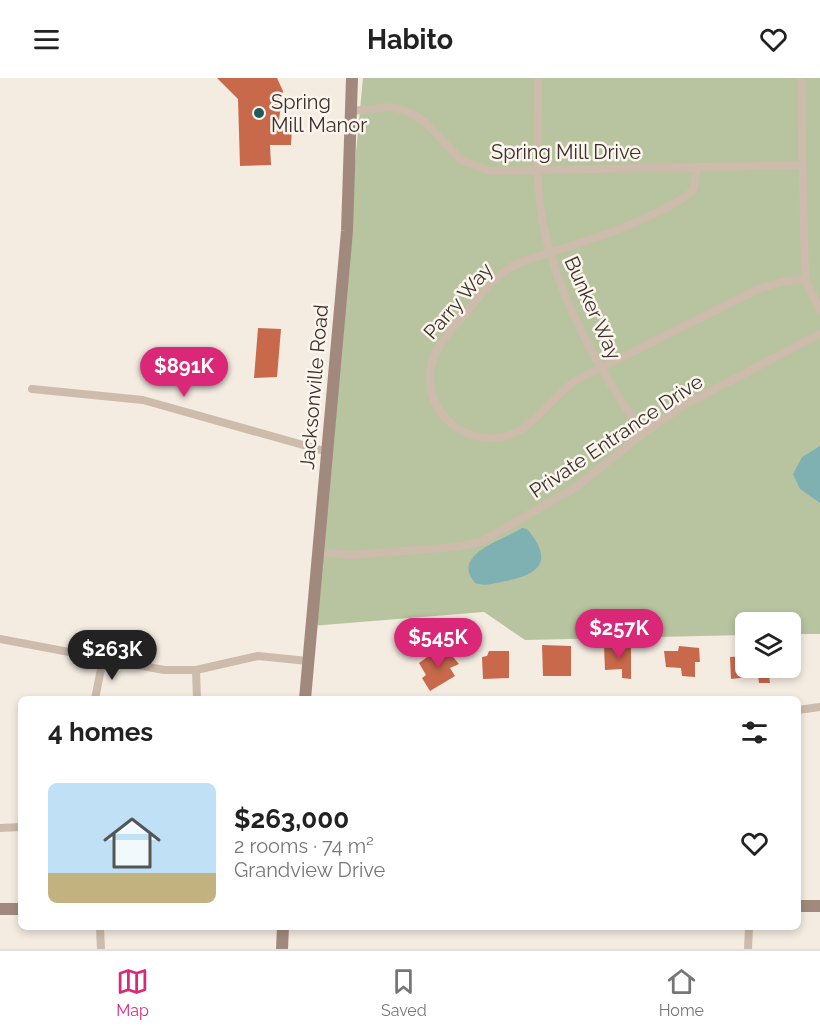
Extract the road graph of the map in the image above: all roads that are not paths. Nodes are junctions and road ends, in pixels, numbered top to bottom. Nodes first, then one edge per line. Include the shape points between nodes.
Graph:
1 (352, 78) edge
2 (538, 78) edge
3 (801, 78) edge
4 (352, 111) junction
5 (801, 165) junction
6 (697, 167) junction
7 (539, 170) junction
8 (551, 253) junction
9 (805, 279) junction
10 (820, 310) edge
11 (820, 334) edge
12 (601, 368) junction
13 (32, 388) dead end
14 (644, 433) junction
15 (328, 452) junction
16 (318, 552) junction
17 (0, 639) edge
18 (103, 658) junction
19 (308, 661) junction
20 (196, 670) junction
21 (96, 696) edge
22 (197, 696) edge
23 (304, 696) edge
24 (818, 709) edge
25 (801, 710) edge
26 (18, 827) edge
27 (0, 828) edge
28 (801, 906) edge
29 (820, 906) edge
30 (0, 909) edge
31 (18, 909) edge
32 (100, 930) edge
33 (283, 930) edge
34 (749, 930) edge
35 (101, 949) edge
36 (282, 949) edge
37 (748, 949) edge

1 - 4 main road, Jacksonville Road
2 - 7 street, Bunker Way
3 - 5 street
4 - 7 street, Spring Mill Drive via 393,107 411,112 461,159 475,166 490,171
4 - 15 main road, Jacksonville Road via 347,231
5 - 6 street, Spring Mill Drive
5 - 9 street
6 - 7 street, Spring Mill Drive
6 - 8 street, Parry Way via 694,189 676,202 620,230
7 - 8 street, Bunker Way via 540,208
8 - 12 street, Bunker Way via 568,302
8 - 12 street, Parry Way via 502,273 440,343 430,370 435,405 453,425 469,435 492,439 508,436 533,422 563,389
9 - 10 street
9 - 12 street, Parry Way via 758,289
11 - 14 street, Private Entrance Drive via 698,396
12 - 14 street, Bunker Way
13 - 15 street via 143,400
14 - 16 street, Private Entrance Drive via 576,488 481,542 351,555
15 - 16 main road, Jacksonville Road
16 - 19 main road, Jacksonville Road
17 - 18 street
18 - 20 street via 164,670
18 - 21 street
19 - 20 street via 258,656
19 - 23 main road, Jacksonville Road
20 - 22 street
24 - 25 street
26 - 27 street
28 - 29 main road
30 - 31 main road
32 - 35 street
33 - 36 main road
34 - 37 street

